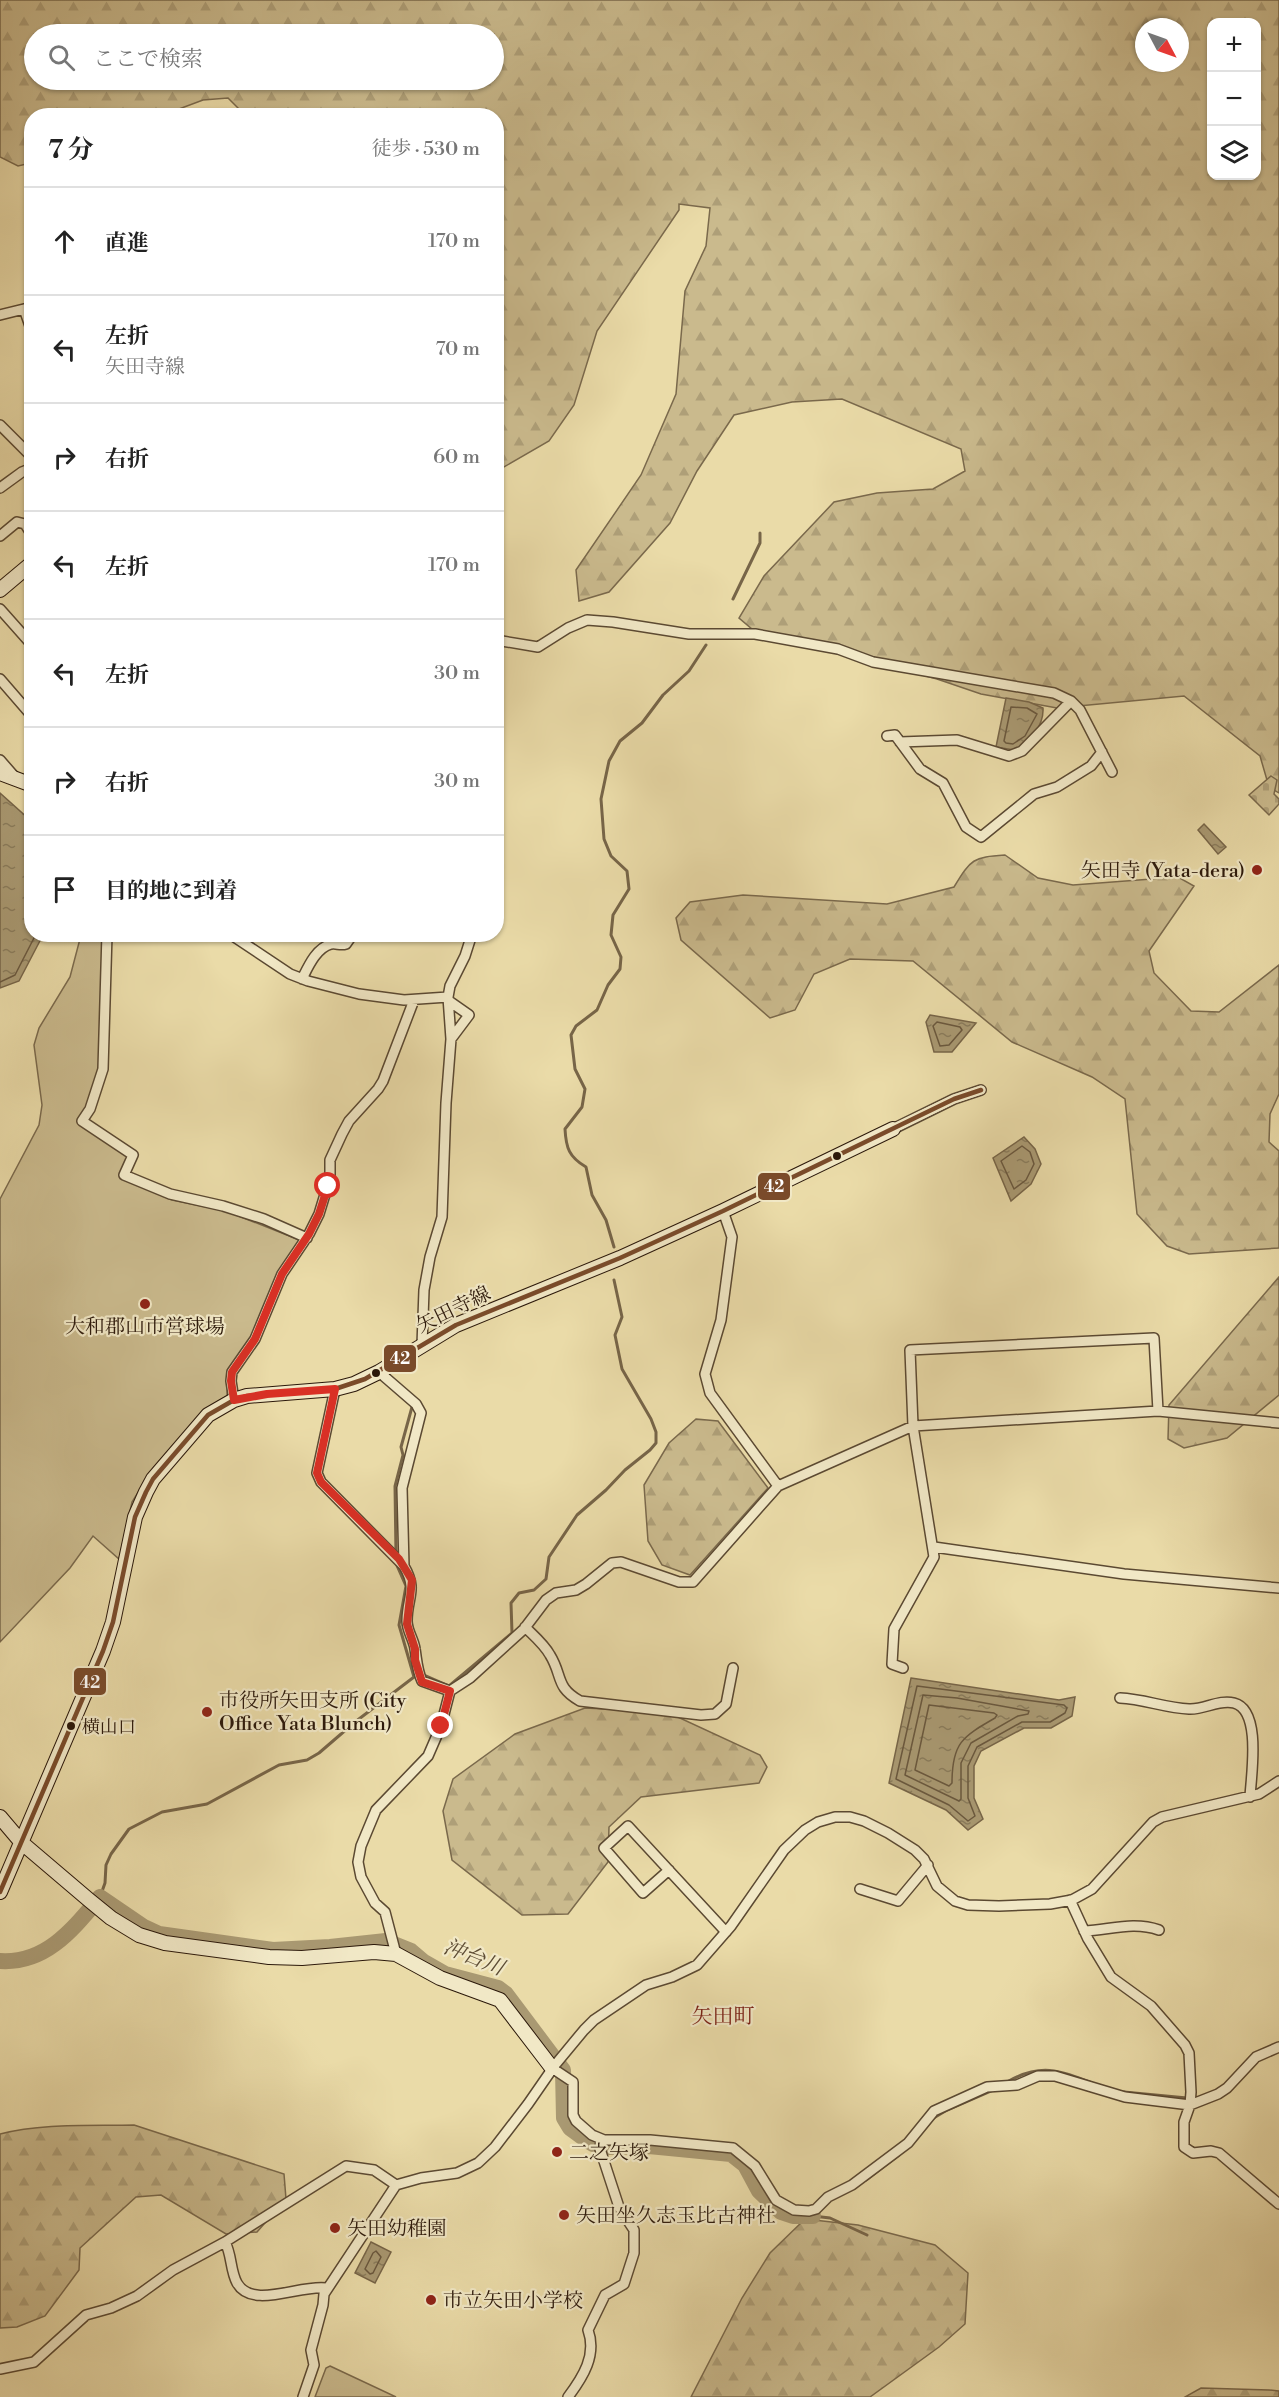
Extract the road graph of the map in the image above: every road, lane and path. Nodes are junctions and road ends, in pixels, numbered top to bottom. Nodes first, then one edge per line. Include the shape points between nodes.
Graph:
1 (24, 309) edge
2 (0, 315) edge
3 (0, 425) edge
4 (24, 449) edge
5 (24, 474) edge
6 (0, 488) edge
7 (24, 524) edge
8 (0, 536) edge
9 (24, 572) edge
10 (0, 590) edge
11 (0, 609) edge
12 (24, 636) edge
13 (504, 641) edge
14 (0, 679) edge
15 (1071, 701) junction
16 (24, 707) edge
17 (887, 736) dead end
18 (900, 742) junction
19 (1102, 753) junction
20 (0, 760) edge
21 (1112, 772) dead end
22 (0, 773) edge
23 (17, 779) junction
24 (24, 781) edge
25 (106, 942) edge
26 (242, 942) edge
27 (347, 942) edge
28 (469, 942) edge
29 (302, 979) junction
30 (448, 999) junction
31 (414, 1000) junction
32 (451, 1039) junction
33 (981, 1090) dead end
34 (893, 1129) joint
35 (723, 1211) junction
36 (307, 1238) junction
37 (422, 1345) junction
38 (379, 1372) junction
39 (335, 1389) junction
40 (234, 1400) junction
41 (1158, 1411) junction
42 (1279, 1423) edge
43 (913, 1426) junction
44 (778, 1486) junction
45 (934, 1547) junction
46 (399, 1560) junction
47 (1279, 1588) edge
48 (525, 1627) junction
49 (733, 1668) dead end
50 (903, 1668) dead end
51 (450, 1691) junction
52 (1120, 1698) dead end
53 (1279, 1780) edge
54 (1250, 1797) junction
55 (0, 1817) edge
56 (22, 1843) junction
57 (927, 1865) junction
58 (669, 1870) junction
59 (860, 1889) dead end
60 (0, 1892) edge
61 (1070, 1900) junction
62 (1159, 1930) dead end
63 (1084, 1931) junction
64 (726, 1932) junction
65 (396, 1954) junction
66 (1279, 2047) edge
67 (559, 2068) junction
68 (1190, 2105) junction
69 (601, 2144) junction
70 (396, 2186) junction
71 (1279, 2204) edge
72 (225, 2242) junction
73 (326, 2288) junction
74 (0, 2369) edge
75 (303, 2397) edge
76 (568, 2397) edge

1 - 2 street
3 - 4 street
5 - 6 street
7 - 8 street via 17,522
9 - 10 main road
11 - 12 street
13 - 15 street via 538,647 587,620 688,634 755,634 838,650 873,662 1054,693
14 - 16 street
15 - 18 street via 1022,751 1009,756 957,740
15 - 19 street
17 - 18 street via 895,735
18 - 19 street via 920,769 943,783 966,827 981,837 1034,794 1057,787 1091,766
19 - 21 street
20 - 23 street
22 - 23 main road
23 - 24 main road
25 - 36 street via 103,1069 82,1121 133,1155 124,1175 170,1194 243,1212
26 - 29 street
27 - 29 street via 331,944 315,956
28 - 30 street
29 - 31 street via 359,994
30 - 31 street
30 - 32 street
30 - 32 street via 469,1016
31 - 36 street via 383,1081 349,1121 330,1160 330,1178
32 - 37 street via 442,1217 424,1290
33 - 34 street
34 - 35 main road, 矢田寺線
35 - 37 main road, 矢田寺線 via 464,1322
35 - 44 street via 732,1238 721,1320 705,1374 710,1393
36 - 40 street via 282,1274 255,1339 232,1372
37 - 38 main road, 矢田寺線
38 - 39 main road, 矢田寺線
38 - 46 street via 421,1413 402,1488
39 - 40 main road, 矢田寺線
39 - 46 street via 317,1473 321,1482
40 - 56 main road, 矢田寺線 via 200,1424 153,1479 140,1503 108,1638
41 - 42 street
41 - 43 street
41 - 43 street via 1154,1338 910,1350
43 - 44 street
43 - 45 street
44 - 48 street via 693,1582 679,1582 621,1562 612,1563 576,1590 556,1593 546,1600
45 - 47 street via 1124,1574
45 - 50 street via 934,1557 894,1629 892,1664
46 - 51 street via 412,1580 407,1624 419,1675 422,1682
48 - 49 street via 552,1657 567,1694 580,1701 715,1714 726,1704
48 - 51 street via 470,1678
51 - 65 street via 429,1756 376,1810 361,1846 361,1877 375,1903 385,1912
52 - 54 street via 1187,1710 1221,1702 1234,1702 1242,1707 1252,1728
53 - 54 street via 1267,1791
54 - 61 street via 1153,1822 1098,1883
55 - 56 main road
56 - 60 main road, 矢田寺線
56 - 65 main road via 94,1905 151,1940 282,1958
57 - 59 street via 898,1901
57 - 61 street via 945,1894 968,1905 1050,1904
57 - 64 street via 915,1850 864,1821 835,1817 818,1822 784,1850
58 - 58 street via 628,1826 604,1848 643,1893
58 - 64 street
61 - 63 street
62 - 63 street via 1128,1925
63 - 68 street via 1111,1977 1150,2006 1185,2045
64 - 67 street via 697,1965 646,1985 594,2020
65 - 67 main road via 431,1974 500,2000
66 - 68 street via 1256,2057 1218,2094
67 - 69 street via 573,2082 573,2115
67 - 70 street via 478,2163 457,2173
68 - 69 street via 1125,2097 1062,2076 1038,2076 1022,2083 994,2086 934,2111 908,2143 809,2211 795,2210 776,2200 755,2166 733,2148 650,2140
68 - 71 street via 1184,2122 1184,2146 1193,2153 1219,2153
69 - 76 street via 619,2207 634,2230 634,2253 624,2284 605,2295 588,2330 592,2341 588,2366
70 - 72 street via 374,2170 346,2166
70 - 73 street
72 - 73 street via 236,2280 246,2292 262,2296 315,2286
72 - 74 street via 137,2296 86,2315 34,2362
73 - 75 street via 310,2350 314,2365

